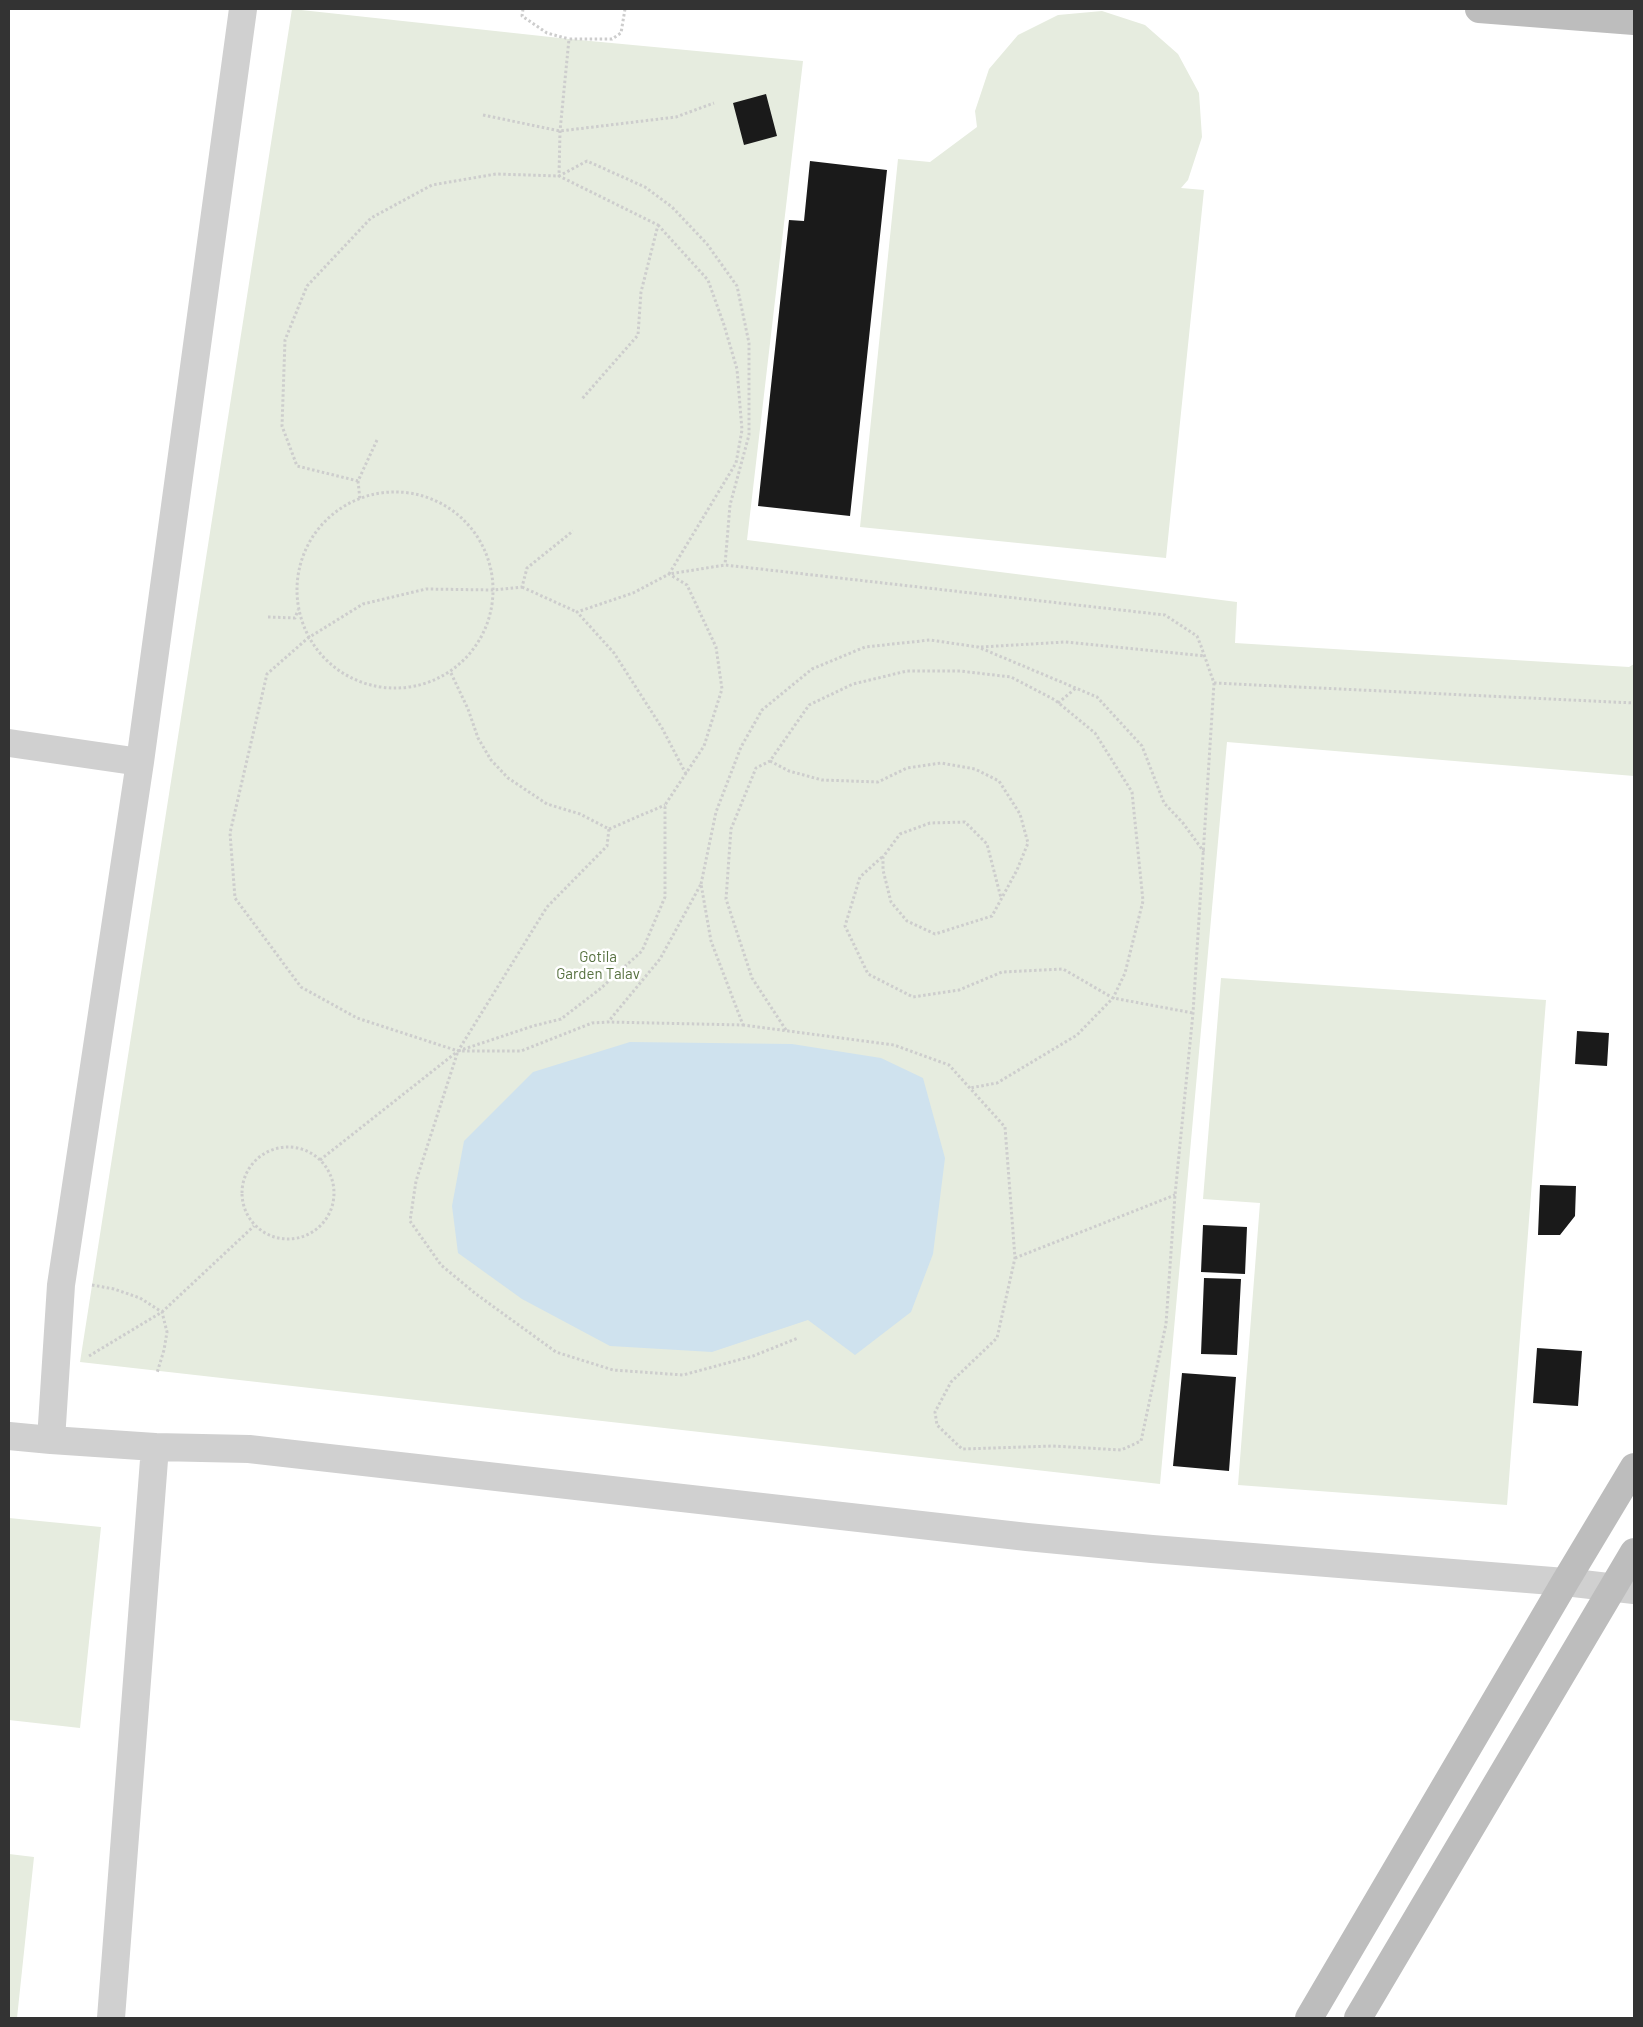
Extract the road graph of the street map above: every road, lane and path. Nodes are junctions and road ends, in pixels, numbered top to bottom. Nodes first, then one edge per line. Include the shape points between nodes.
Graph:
1 (243, 9) edge
2 (522, 9) edge
3 (625, 9) edge
4 (1480, 9) edge
5 (1634, 21) edge
6 (569, 39) junction
7 (714, 103) dead end
8 (483, 115) dead end
9 (560, 131) junction
10 (559, 176) junction
11 (658, 225) junction
12 (581, 400) dead end
13 (377, 440) dead end
14 (358, 482) junction
15 (360, 500) junction
16 (572, 531) dead end
17 (725, 565) junction
18 (669, 574) junction
19 (522, 587) junction
20 (493, 590) junction
21 (298, 610) junction
22 (577, 612) junction
23 (268, 617) dead end
24 (308, 638) junction
25 (978, 647) junction
26 (1205, 656) junction
27 (451, 673) junction
28 (1214, 683) junction
29 (1076, 688) junction
30 (1058, 703) junction
31 (1634, 704) edge
32 (9, 743) edge
33 (770, 761) junction
34 (140, 762) junction
35 (686, 774) junction
36 (665, 805) junction
37 (608, 829) junction
38 (1204, 853) junction
39 (882, 856) junction
40 (701, 884) junction
41 (1001, 898) junction
42 (1113, 998) junction
43 (1192, 1013) junction
44 (608, 1022) junction
45 (743, 1025) junction
46 (786, 1030) junction
47 (458, 1051) junction
48 (970, 1088) junction
49 (320, 1160) junction
50 (1175, 1195) junction
51 (254, 1226) junction
52 (1015, 1258) junction
53 (92, 1285) dead end
54 (162, 1312) junction
55 (798, 1338) dead end
56 (88, 1357) dead end
57 (157, 1372) dead end
58 (9, 1436) edge
59 (51, 1440) junction
60 (155, 1447) junction
61 (1634, 1467) edge
62 (1634, 1552) edge
63 (1565, 1582) junction
64 (1624, 1589) edge
65 (111, 2018) edge
66 (1309, 2018) edge
67 (1358, 2018) edge

1 - 34 street
2 - 6 path via 522,16 547,33
3 - 6 path via 620,33 612,39
4 - 5 main road
6 - 9 path
7 - 9 path via 676,117
8 - 9 path
9 - 10 path
10 - 11 path
10 - 14 path via 496,174 432,185 371,218 307,286 286,340 282,426 297,466
10 - 17 path via 587,161 645,187 672,207 707,244 737,286 749,343 749,436 730,505
11 - 12 path via 641,292 638,335
11 - 18 path via 708,280 737,369 742,430 736,463
13 - 14 path
14 - 15 path
15 - 20 path via 377,493 415,493 451,508 479,535 493,571
15 - 21 path via 341,508 313,535 296,566
16 - 19 path via 527,568
17 - 18 path
17 - 26 path via 1165,615 1197,636
18 - 22 path via 632,593
18 - 35 path via 687,585 716,647 722,689 704,746
19 - 20 path
19 - 22 path
20 - 24 path via 426,589 363,604
20 - 27 path via 489,618 478,645
21 - 23 path via 295,618
21 - 24 path
22 - 35 path via 614,652 662,728
24 - 27 path via 340,673 376,687 415,687
24 - 47 path via 268,674 230,833 235,898 301,988 357,1018
25 - 26 path via 1065,642
25 - 29 path
25 - 40 path via 930,640 865,647 812,669 762,710 741,747 716,812
26 - 28 path
27 - 37 path via 478,738 491,760 508,778 547,804 580,814
28 - 31 path
28 - 38 path
29 - 30 path
29 - 38 path via 1097,697 1142,746 1164,803
30 - 33 path via 1011,677 960,671 907,671 853,684 809,705
30 - 42 path via 1095,733 1132,792 1143,901 1125,973
32 - 34 street
33 - 41 path via 789,771 822,780 878,782 906,768 941,763 975,769 999,781 1020,814 1028,843
33 - 46 path via 756,768 731,829 726,899 752,978
34 - 59 street via 61,1285
35 - 36 path
36 - 37 path
36 - 47 path via 665,897 642,951 561,1019
37 - 47 path via 608,846 547,907
38 - 43 path
39 - 41 path via 900,834 930,823 965,822 987,844
39 - 41 path via 882,870 891,902 906,921 936,934 992,916
39 - 42 path via 860,877 845,926 868,974 912,997 960,990 1002,972 1063,969
40 - 44 path via 660,959
40 - 45 path via 711,942
42 - 43 path
42 - 48 path via 1077,1035 997,1083
43 - 50 path
44 - 45 path
44 - 47 path via 592,1024 521,1051
45 - 46 path
46 - 48 path via 894,1045 949,1065
47 - 49 path
47 - 55 path via 416,1182 410,1221 441,1265 556,1352 614,1370 683,1375 753,1356
48 - 52 path via 1005,1127
49 - 51 path via 304,1150 287,1147 269,1151 254,1161 245,1177 242,1194 246,1212
49 - 51 path via 331,1174 335,1192 331,1210 322,1225 307,1235 289,1239 272,1236
50 - 52 path
50 - 52 path via 1164,1334 1141,1441 1121,1450 1053,1446 962,1449 936,1425 936,1412 951,1382 997,1338
51 - 54 path
53 - 54 path via 140,1298
54 - 56 path
54 - 57 path via 167,1332
58 - 59 street
59 - 60 street
60 - 63 street via 249,1449 1152,1550
60 - 65 street
61 - 63 main road
62 - 64 main road
63 - 64 street
63 - 66 main road
64 - 67 main road

